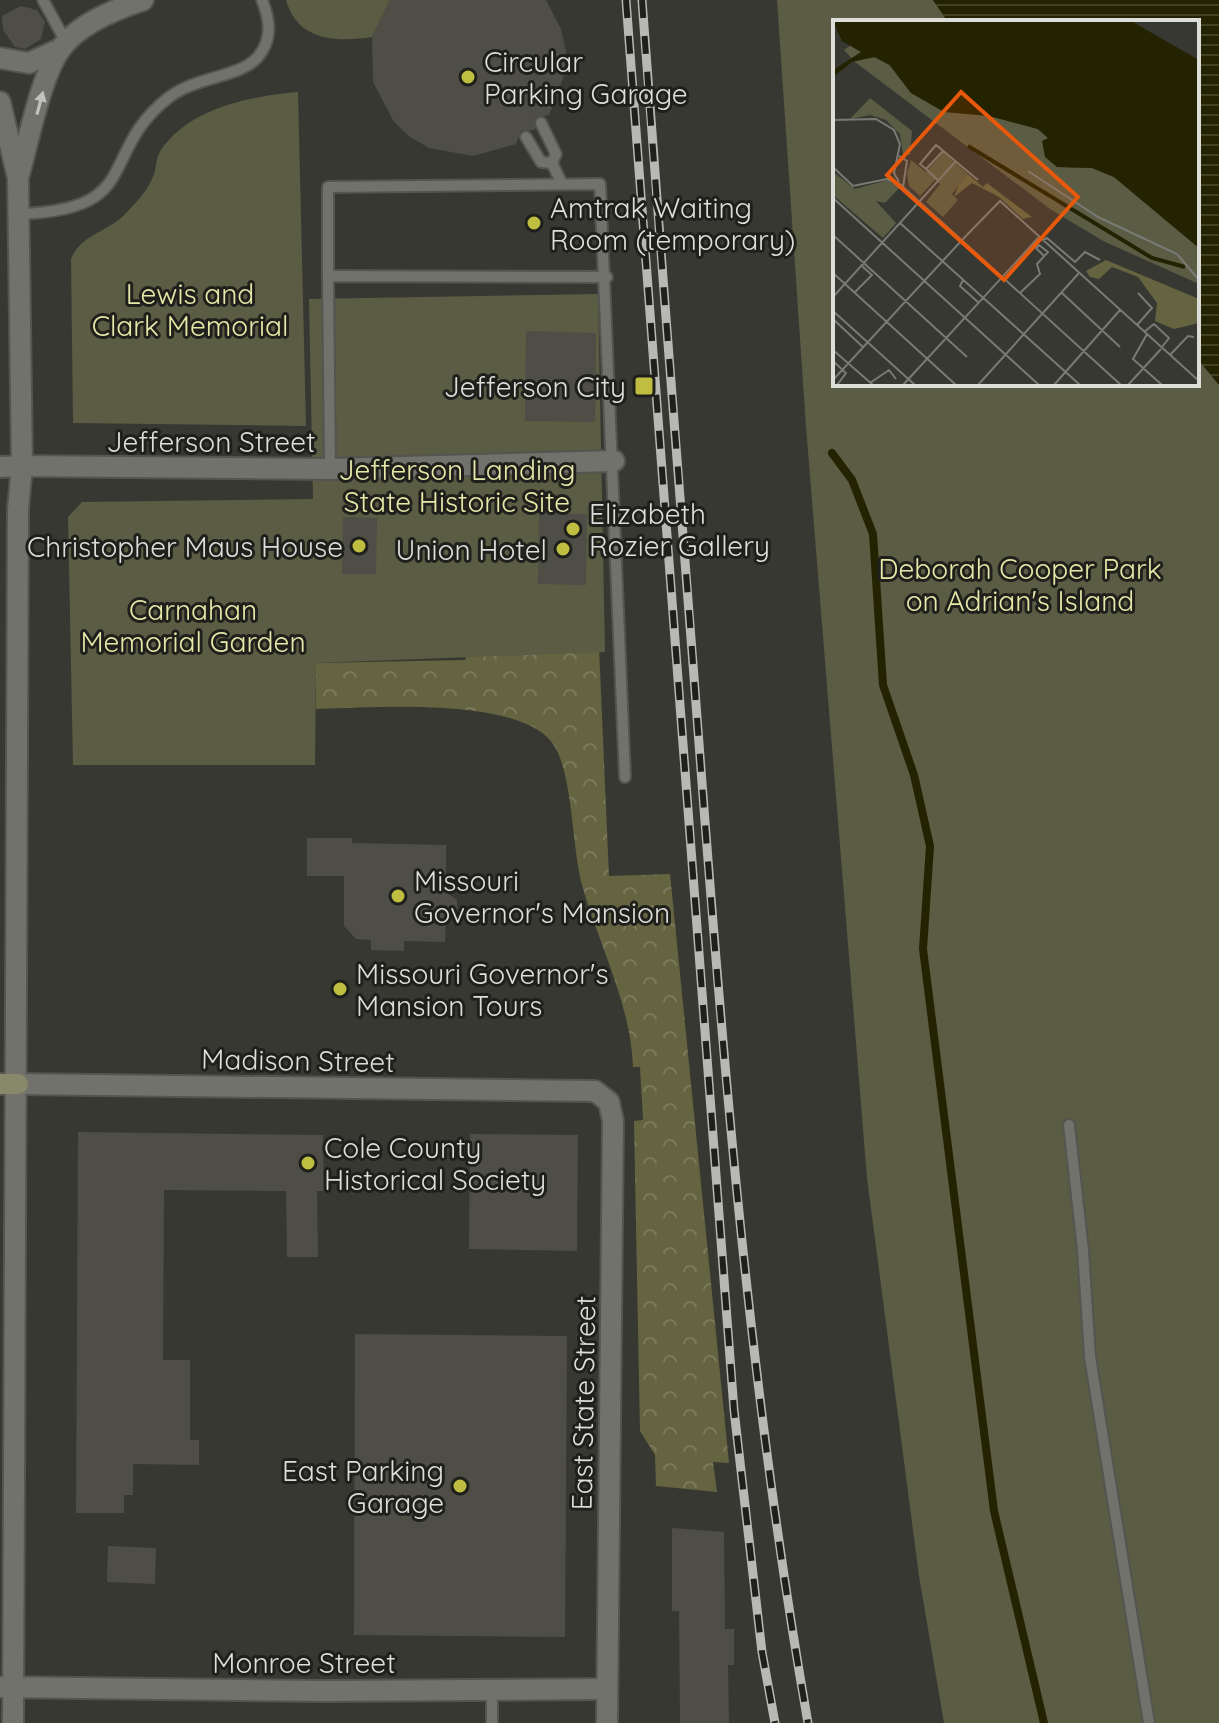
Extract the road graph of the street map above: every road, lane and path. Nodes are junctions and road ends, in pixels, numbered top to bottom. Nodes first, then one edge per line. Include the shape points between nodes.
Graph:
1 (43, 0) edge
2 (143, 0) edge
3 (262, 0) edge
4 (63, 45) junction
5 (0, 58) edge
6 (0, 102) edge
7 (541, 123) dead end
8 (526, 137) dead end
9 (552, 163) junction
10 (18, 178) junction
11 (561, 182) junction
12 (19, 214) junction
13 (328, 276) junction
14 (607, 277) junction
15 (614, 461) junction
16 (22, 466) junction
17 (0, 467) edge
18 (330, 469) junction
19 (625, 777) dead end
20 (9, 1084) edge
21 (595, 1091) joint
22 (1069, 1125) dead end
23 (6, 1687) edge
24 (607, 1689) junction
25 (492, 1690) junction
26 (13, 1723) edge
27 (492, 1723) edge
28 (607, 1723) edge
29 (1149, 1723) edge

1 - 4 lane
2 - 4 street via 109,14
3 - 12 lane via 270,20 257,58 166,99 136,134 117,176 100,194 75,207
4 - 5 street via 29,63
10 -> 4 street via 51,66
6 - 10 street
7 - 9 lane via 556,154
8 - 9 lane via 541,162
9 - 11 lane
10 - 12 street
11 - 13 lane via 328,187
11 - 14 lane via 600,184
12 - 16 street
13 - 14 lane
13 - 18 lane
14 - 15 lane
15 - 18 street, Jefferson Street
15 - 19 lane
16 - 17 street, Jefferson Street
16 - 18 street, Jefferson Street
16 - 20 street
20 - 21 street, Madison Street
20 - 23 street
21 - 24 street, East State Street via 609,1102 613,1121
22 - 29 lane via 1090,1357
23 - 25 street, Monroe Street
23 - 26 street
24 - 25 street, Monroe Street
24 - 28 street, East State Street
25 - 27 lane

